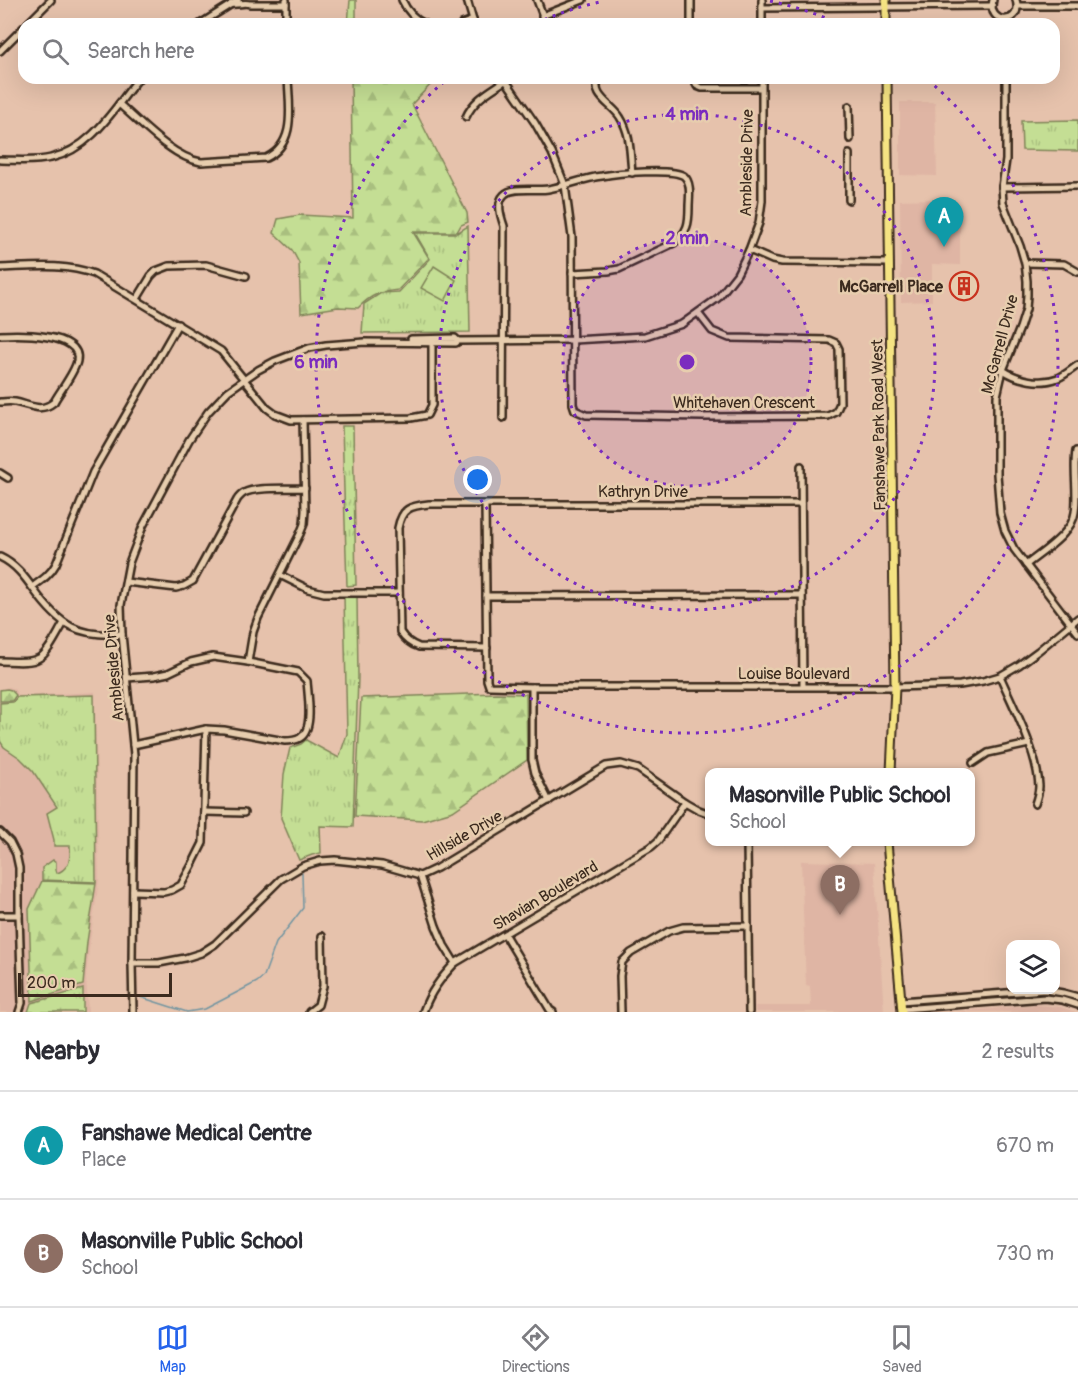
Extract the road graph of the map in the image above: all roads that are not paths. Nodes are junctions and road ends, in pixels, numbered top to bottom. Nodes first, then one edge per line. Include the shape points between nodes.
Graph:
1 (51, 0) edge
2 (238, 0) edge
3 (402, 0) edge
4 (467, 0) edge
5 (537, 0) edge
6 (583, 0) edge
7 (691, 0) edge
8 (762, 0) edge
9 (286, 2) edge
10 (992, 3) edge
11 (1017, 3) edge
12 (231, 4) junction
13 (886, 4) edge
14 (1078, 6) edge
15 (762, 9) junction
16 (542, 16) joint
17 (34, 18) edge
18 (209, 18) edge
19 (286, 18) edge
20 (416, 18) edge
21 (473, 18) edge
22 (691, 18) edge
23 (762, 18) edge
24 (999, 18) edge
25 (1010, 18) edge
26 (18, 34) edge
27 (0, 51) edge
28 (134, 84) edge
29 (288, 84) edge
30 (499, 84) edge
31 (509, 84) edge
32 (597, 84) edge
33 (696, 84) edge
34 (761, 84) edge
35 (887, 84) edge
36 (1006, 84) edge
37 (761, 88) junction
38 (119, 104) junction
39 (849, 106) dead end
40 (466, 117) dead end
41 (850, 139) dead end
42 (849, 154) dead end
43 (0, 160) edge
44 (632, 173) junction
45 (565, 185) junction
46 (1078, 186) edge
47 (1002, 187) junction
48 (849, 200) dead end
49 (749, 250) junction
50 (889, 263) junction
51 (1025, 263) junction
52 (0, 268) edge
53 (1078, 272) edge
54 (572, 273) junction
55 (246, 276) dead end
56 (137, 299) junction
57 (698, 313) junction
58 (178, 324) junction
59 (0, 335) edge
60 (503, 340) junction
61 (573, 340) junction
62 (432, 341) junction
63 (1078, 365) edge
64 (1003, 370) junction
65 (244, 379) junction
66 (0, 402) edge
67 (503, 418) dead end
68 (303, 420) junction
69 (1076, 451) dead end
70 (801, 466) dead end
71 (0, 473) edge
72 (8, 478) dead end
73 (305, 488) junction
74 (801, 504) junction
75 (485, 505) junction
76 (0, 557) edge
77 (1026, 565) junction
78 (280, 574) junction
79 (126, 582) junction
80 (32, 587) junction
81 (399, 593) junction
82 (802, 595) junction
83 (486, 596) junction
84 (1078, 618) edge
85 (64, 623) junction
86 (1071, 623) junction
87 (1078, 633) edge
88 (122, 634) junction
89 (487, 648) junction
90 (0, 661) edge
91 (248, 662) junction
92 (1000, 676) junction
93 (127, 678) junction
94 (803, 686) junction
95 (532, 687) junction
96 (895, 687) junction
97 (206, 729) junction
98 (1029, 744) junction
99 (133, 745) junction
100 (973, 763) dead end
101 (891, 768) edge
102 (549, 801) junction
103 (685, 802) junction
104 (1035, 804) dead end
105 (204, 812) junction
106 (705, 812) edge
107 (244, 813) dead end
108 (0, 832) edge
109 (747, 846) edge
110 (887, 846) edge
111 (420, 876) junction
112 (133, 891) junction
113 (0, 915) edge
114 (19, 915) junction
115 (748, 926) junction
116 (505, 935) junction
117 (322, 936) dead end
118 (132, 963) junction
119 (455, 963) junction
120 (1078, 997) edge
121 (1078, 1005) edge
122 (902, 1007) edge
123 (19, 1012) edge
124 (133, 1012) edge
125 (309, 1012) edge
126 (423, 1012) edge
127 (553, 1012) edge
128 (621, 1012) edge
129 (749, 1012) edge

1 - 17 street
2 - 12 street
3 - 20 street
4 - 21 street
5 - 16 street
6 - 16 street
7 - 22 street
8 - 15 street
9 - 12 street
9 - 19 street
10 - 13 street
10 - 24 street
11 - 14 street
11 - 25 street
12 - 18 street
13 - 15 street
15 - 23 street
26 - 27 street
28 - 38 street
29 - 38 street via 288,132 281,148 266,158 192,160
30 - 40 street via 471,106
31 - 45 street via 552,153
32 - 44 street via 601,98 615,109 628,132
33 - 37 street via 702,88
34 - 37 street, Ambleside Drive
35 - 50 main road, Fanshawe Park Road West
36 - 47 street, McGarrell Drive
37 - 49 street, Ambleside Drive via 762,206
38 - 43 street via 94,134 62,155
39 - 41 street
42 - 48 street
44 - 45 street via 603,175
44 - 54 street via 670,171 683,175 689,187 686,230 674,243 619,269
45 - 54 street
45 - 60 street via 513,190 500,202 504,226
46 - 47 street
47 - 51 street, McGarrell Drive via 1003,203
49 - 50 street via 782,262
49 - 57 street, Ambleside Drive via 718,298
50 - 96 main road, Fanshawe Park Road West
51 - 53 street via 1064,264
51 - 64 street, McGarrell Drive via 1026,309
52 - 56 street via 84,270
54 - 61 street
55 - 56 street via 206,265 169,266 151,276
56 - 58 street
57 - 61 street, Ambleside Drive via 682,324 645,336
57 - 61 street, Whitehaven Crescent via 712,331 729,338 836,343 840,403 836,412 828,416 586,415 575,410 573,404
58 - 65 street via 221,351
58 - 80 street via 93,472 52,572
59 - 66 street via 58,339 69,344 78,356 49,406
60 - 61 street, Ambleside Drive
60 - 62 street, Ambleside Drive
60 - 67 street
62 - 65 street, Ambleside Drive via 367,340 309,348
62 - 68 street via 432,405 427,415
63 - 64 street via 1061,377 1042,381 1022,379
64 - 77 street, McGarrell Drive via 996,412 999,513 1014,549
65 - 68 street via 275,414
65 - 79 street, Ambleside Drive via 208,412 189,440 143,526
68 - 73 street
69 - 77 street via 1076,513 1072,523
70 - 74 street
71 - 72 street
73 - 78 street via 304,524
73 - 79 street via 251,490 243,494 193,581 184,586
74 - 75 street, Kathryn Drive
74 - 82 street
75 - 81 street, Kathryn Drive via 429,504 404,512 398,528
75 - 83 street
76 - 80 street
77 - 86 street, McGarrell Drive
78 - 81 street via 315,592
78 - 91 street via 258,618
79 - 88 street, Ambleside Drive via 121,605
80 - 85 street
81 - 89 street via 400,632 411,644
82 - 83 street
82 - 94 street
83 - 89 street
84 - 86 street, Louise Boulevard
85 - 88 street via 92,634
85 - 90 street via 39,658
86 - 87 street, McGarrell Drive
86 - 92 street, Louise Boulevard
88 - 93 street, Ambleside Drive
89 - 95 street, Louise Boulevard via 489,686
91 - 93 street via 213,657 168,673
91 - 97 street via 303,675 307,681 306,731 301,738 285,741
92 - 96 street, Louise Boulevard via 960,685
92 - 98 street
93 - 99 street, Ambleside Drive
94 - 95 street, Louise Boulevard
94 - 96 street, Louise Boulevard
95 - 102 street via 532,760
96 - 101 main road, Fanshawe Park Road West
97 - 99 street
97 - 105 street
98 - 100 street via 988,753
98 - 104 street via 1039,788
99 - 112 street, Ambleside Drive
102 - 103 street, Hillside Drive via 606,766 621,764 638,769
102 - 111 street, Hillside Drive
103 - 106 street, Hillside Drive
103 - 116 street, Shavian Boulevard via 651,847
105 - 107 street
105 - 112 street via 203,843 180,885 164,892
108 - 114 street via 10,842 19,868
109 - 115 street
110 - 122 main road
111 - 118 street, Hillside Drive via 382,865 335,860 303,866 280,879 215,944 201,953 159,963
111 - 119 street via 436,926
112 - 118 street, Ambleside Drive
113 - 114 street
114 - 123 street
115 - 128 street via 683,927 669,931 632,954 622,962
115 - 129 street
116 - 119 street, Shavian Boulevard
116 - 127 street
117 - 125 street via 323,986 318,1005
118 - 124 street, Ambleside Drive
119 - 126 street, Shavian Boulevard via 439,980
120 - 122 street via 1045,990
121 - 122 street via 1045,998

